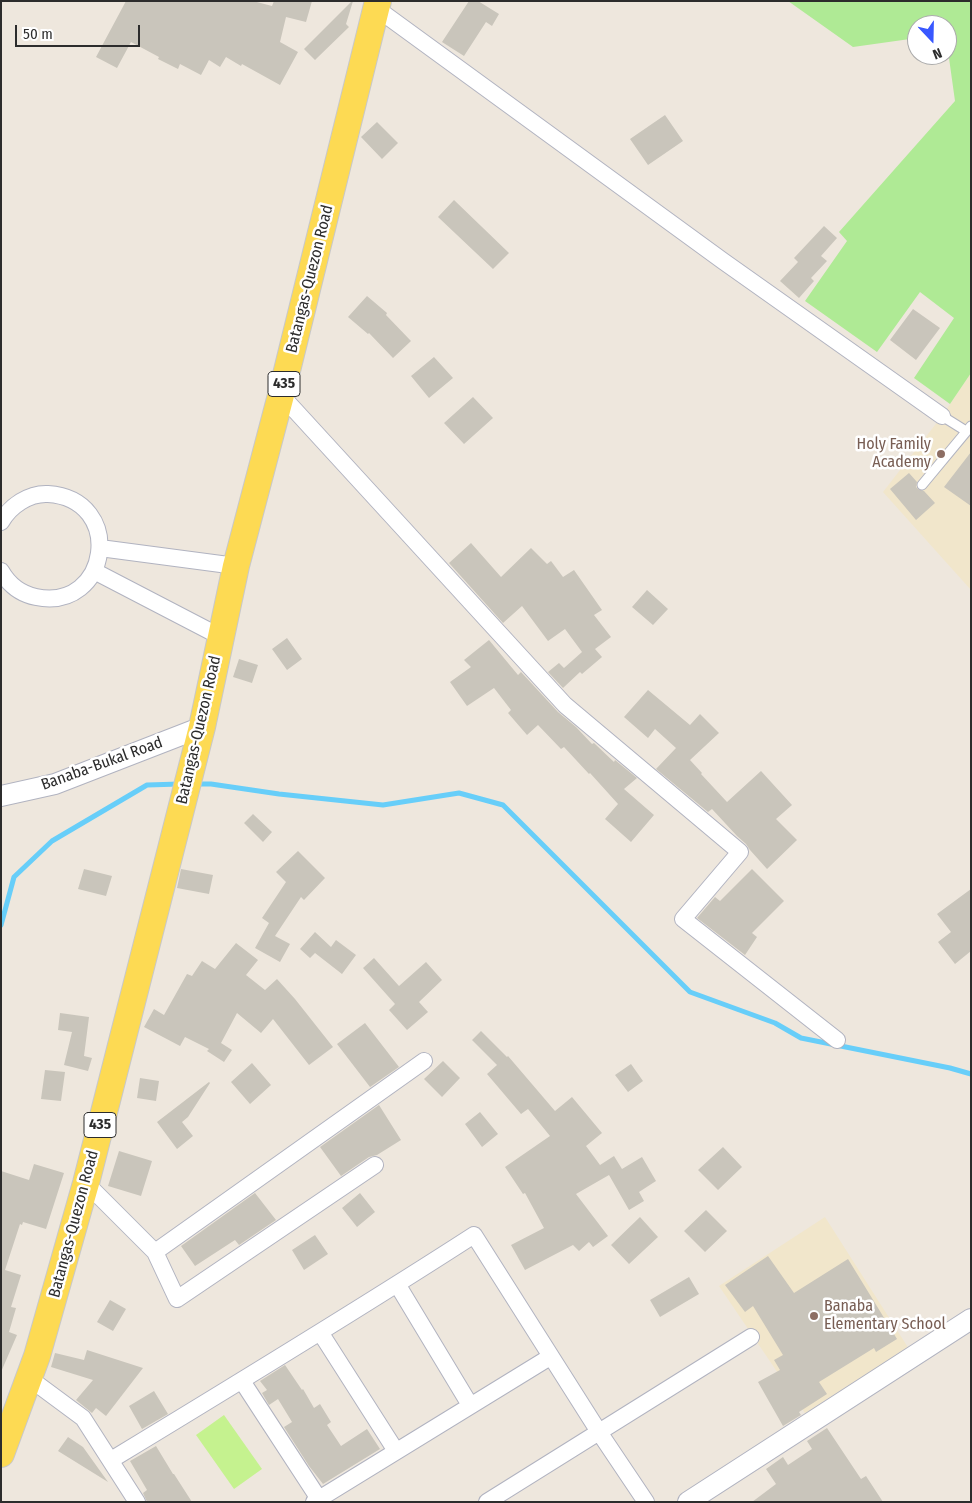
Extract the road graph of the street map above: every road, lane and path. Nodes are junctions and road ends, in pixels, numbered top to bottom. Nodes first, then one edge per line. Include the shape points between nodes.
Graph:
1 (377, 4) edge
2 (281, 395) junction
3 (942, 416) joint
4 (969, 429) edge
5 (922, 485) dead end
6 (1, 522) edge
7 (100, 548) junction
8 (236, 566) junction
9 (1, 571) edge
10 (94, 571) junction
11 (221, 637) junction
12 (202, 727) junction
13 (1, 796) edge
14 (837, 1040) dead end
15 (424, 1061) dead end
16 (375, 1165) dead end
17 (86, 1183) junction
18 (155, 1252) junction
19 (397, 1284) junction
20 (971, 1319) edge
21 (320, 1332) junction
22 (751, 1337) dead end
23 (550, 1357) junction
24 (30, 1378) junction
25 (242, 1380) junction
26 (470, 1405) junction
27 (599, 1432) junction
28 (396, 1451) junction
29 (1, 1454) edge
30 (111, 1460) junction
31 (316, 1500) edge
32 (137, 1502) edge
33 (487, 1502) edge
34 (646, 1502) edge
35 (688, 1502) edge

1 - 2 main road, Batangas-Quezon Road / 435
1 - 3 street via 723,261
2 - 8 main road, Batangas-Quezon Road / 435
2 - 14 street via 565,705 740,852 684,919
3 - 4 lane
4 - 5 lane
6 - 7 street via 14,506 29,497 63,496 91,516 98,531
7 - 8 street
7 - 10 street
8 - 11 main road, Batangas-Quezon Road / 435
9 - 10 street via 16,589 44,599 74,592
10 - 11 street
11 - 12 main road, Batangas-Quezon Road / 435
12 - 13 street, Banaba-Bukal Road via 55,784
12 - 17 main road, Batangas-Quezon Road / 435
15 - 18 street
16 - 18 street via 177,1299
17 - 18 street
17 - 24 main road, Batangas-Quezon Road / 435
19 - 21 street
19 - 23 street via 474,1235
19 - 26 street
20 - 35 street
21 - 25 street
21 - 28 street
22 - 27 street
23 - 26 street
23 - 27 street
24 - 29 main road, Batangas-Quezon Road / 435
24 - 30 street via 83,1418
25 - 30 street
25 - 31 street
26 - 28 street
27 - 33 street
27 - 34 street
28 - 31 street
30 - 32 street

